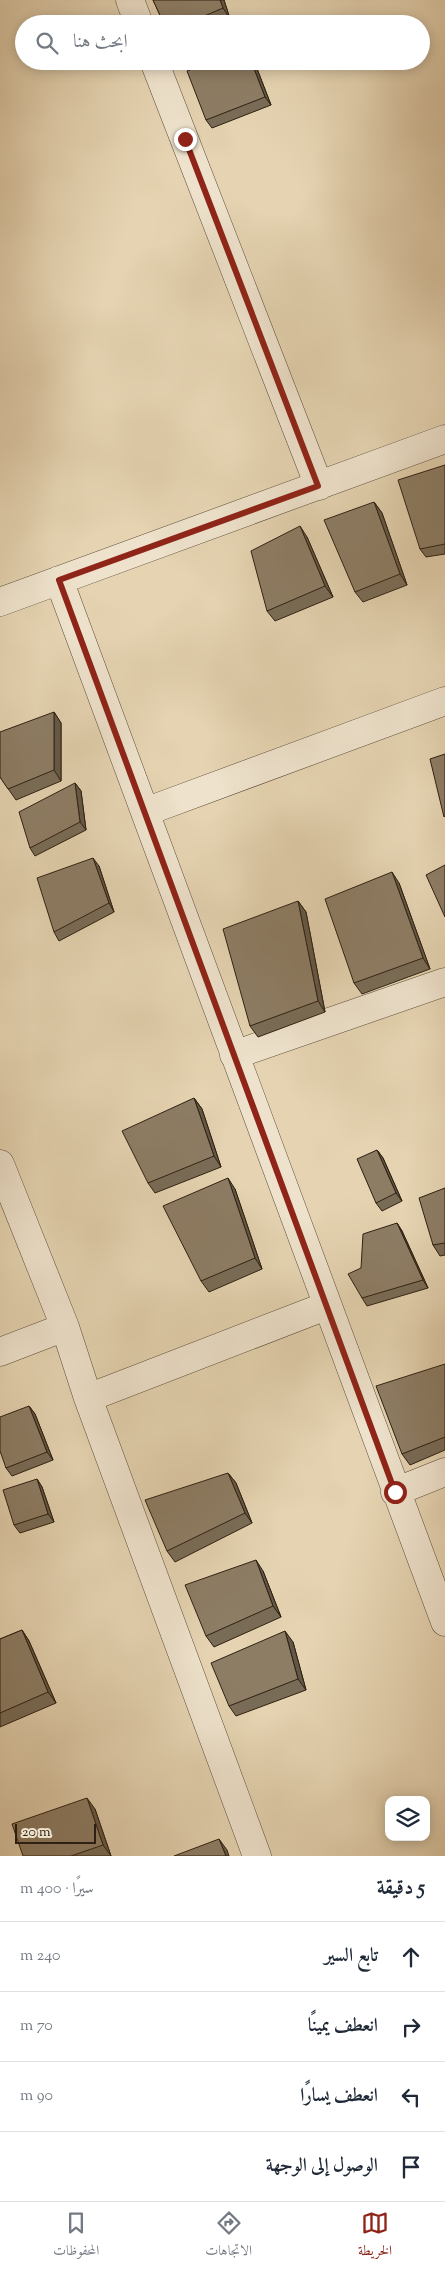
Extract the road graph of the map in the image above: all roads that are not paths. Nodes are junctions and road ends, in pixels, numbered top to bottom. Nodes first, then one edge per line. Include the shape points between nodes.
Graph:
1 (130, 0) edge
2 (136, 15) edge
3 (157, 70) edge
4 (445, 439) edge
5 (318, 486) junction
6 (59, 580) junction
7 (0, 602) edge
8 (445, 700) edge
9 (145, 812) junction
10 (445, 982) edge
11 (234, 1055) junction
12 (0, 1164) edge
13 (326, 1306) junction
14 (65, 1327) junction
15 (0, 1352) edge
16 (88, 1398) junction
17 (445, 1472) edge
18 (395, 1492) junction
19 (445, 1622) edge
20 (257, 1856) edge

1 - 2 street
3 - 5 street
4 - 5 street
5 - 6 street
6 - 7 street
6 - 9 street
8 - 9 street
9 - 11 street
10 - 11 street
11 - 13 street
12 - 14 street
13 - 16 street
13 - 18 street
14 - 15 street
14 - 16 street
16 - 20 street
17 - 18 street
18 - 19 street

